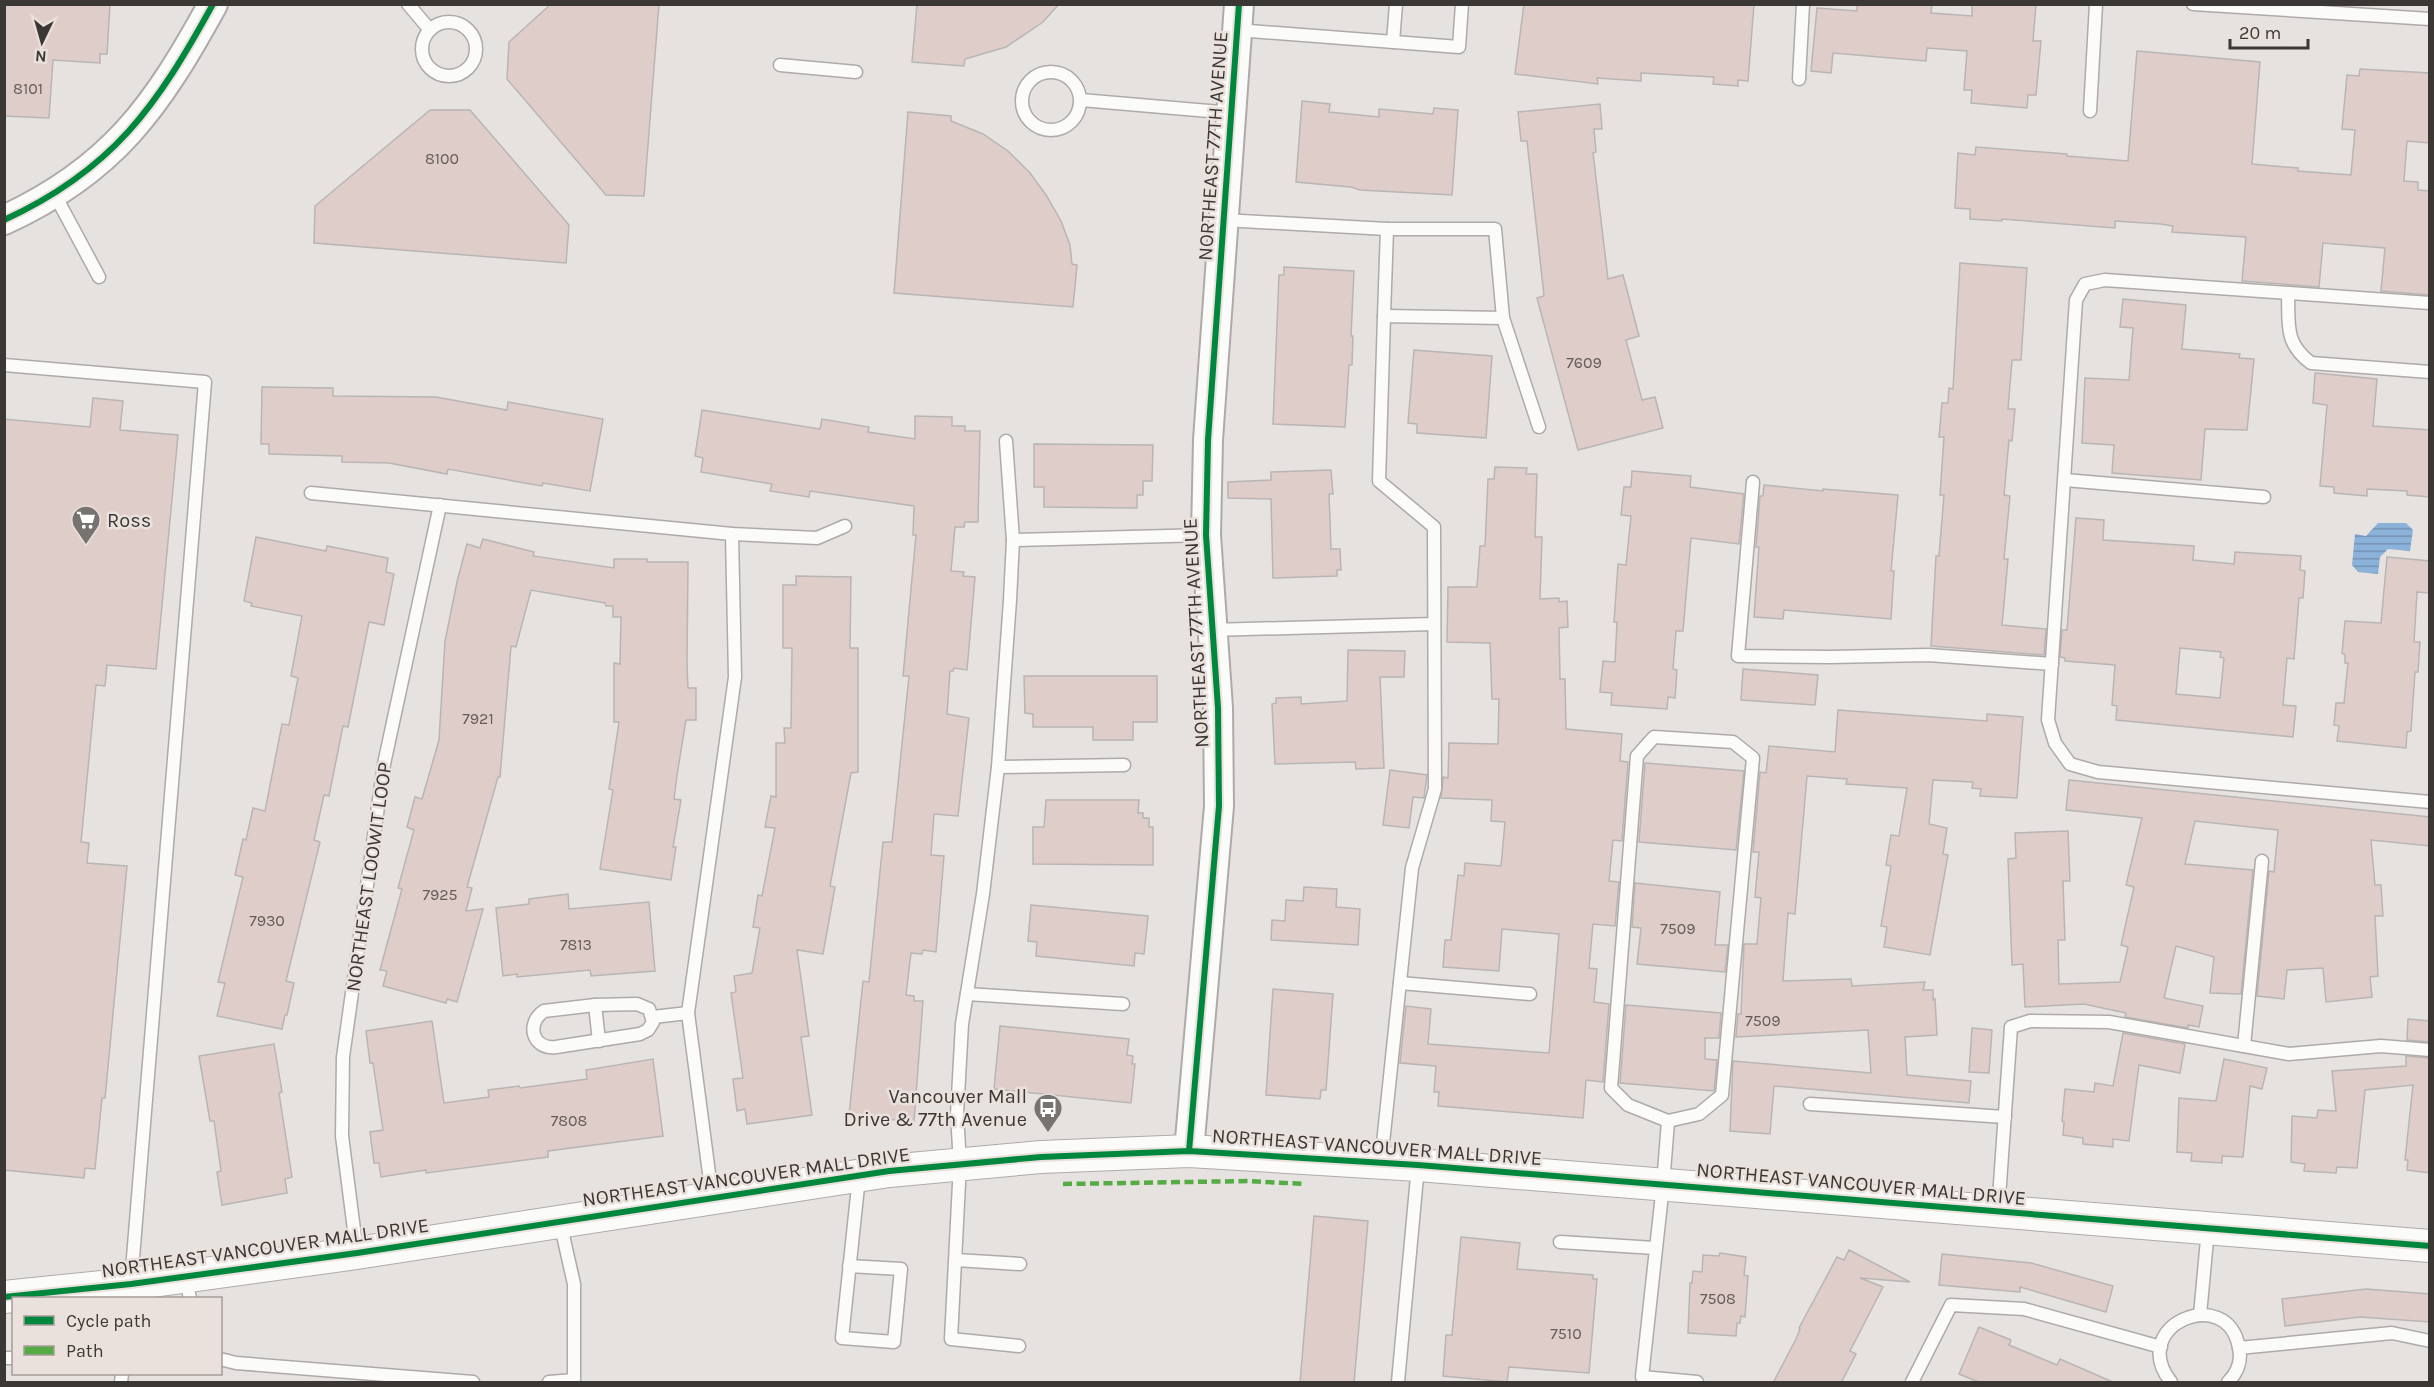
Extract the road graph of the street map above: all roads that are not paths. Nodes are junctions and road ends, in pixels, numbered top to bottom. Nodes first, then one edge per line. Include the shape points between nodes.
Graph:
1 (213, 4) edge
2 (408, 4) edge
3 (1396, 4) edge
4 (1462, 4) edge
5 (1803, 4) edge
6 (2096, 4) edge
7 (2193, 4) edge
8 (2377, 10) edge
9 (1238, 17) edge
10 (2430, 19) edge
11 (430, 30) junction
12 (1393, 42) junction
13 (780, 65) dead end
14 (856, 72) dead end
15 (1798, 79) dead end
16 (1081, 100) junction
17 (2090, 111) dead end
18 (1232, 113) junction
19 (55, 195) junction
20 (4, 220) edge
21 (1224, 220) junction
22 (1387, 229) junction
23 (99, 278) dead end
24 (2288, 293) junction
25 (2430, 303) edge
26 (1384, 316) junction
27 (1503, 318) junction
28 (4, 364) edge
29 (2430, 372) edge
30 (1539, 427) dead end
31 (1006, 441) dead end
32 (2065, 480) junction
33 (1754, 482) dead end
34 (311, 493) dead end
35 (2264, 496) dead end
36 (440, 506) junction
37 (845, 526) dead end
38 (732, 534) junction
39 (1206, 535) junction
40 (1013, 540) junction
41 (1434, 624) junction
42 (1211, 630) junction
43 (2052, 664) junction
44 (1124, 765) dead end
45 (998, 767) junction
46 (2430, 802) edge
47 (2262, 861) dead end
48 (1400, 983) junction
49 (967, 993) junction
50 (1530, 994) dead end
51 (1123, 1004) dead end
52 (595, 1005) junction
53 (688, 1013) junction
54 (653, 1017) junction
55 (599, 1041) junction
56 (2244, 1046) junction
57 (2430, 1050) edge
58 (1810, 1104) dead end
59 (2005, 1117) junction
60 (1668, 1121) junction
61 (1189, 1151) junction
62 (1381, 1163) junction
63 (960, 1164) junction
64 (1418, 1165) junction
65 (860, 1176) junction
66 (1663, 1185) junction
67 (712, 1198) junction
68 (1998, 1212) junction
69 (559, 1221) junction
70 (2208, 1228) junction
71 (1560, 1242) dead end
72 (2430, 1246) edge
73 (1655, 1248) junction
74 (357, 1253) junction
75 (956, 1260) junction
76 (1020, 1264) dead end
77 (849, 1266) junction
78 (188, 1288) edge
79 (130, 1291) edge
80 (4, 1297) edge
81 (2200, 1315) junction
82 (2430, 1341) edge
83 (1019, 1346) dead end
84 (2161, 1347) junction
85 (2239, 1348) junction
86 (222, 1360) edge
87 (574, 1381) edge
88 (473, 1383) edge
89 (549, 1383) edge
90 (1398, 1383) edge
91 (1697, 1383) edge
92 (1912, 1383) edge
93 (2171, 1383) edge
94 (2228, 1383) edge

1 - 19 street via 151,106 116,147
2 - 11 lane
3 - 12 lane
4 - 12 lane via 1459,47
5 - 15 lane
6 - 17 lane
7 - 8 lane
8 - 10 lane
9 - 12 lane
9 - 18 street, NORTHEAST 77TH AVENUE
11 - 11 lane via 449,22 468,29 476,47 468,69 450,76 431,69 422,51
13 - 14 lane
16 - 16 lane via 1068,76 1053,71 1038,74 1026,83 1021,97 1024,115 1032,124 1048,130 1064,128 1075,118
16 - 18 lane
18 - 21 street, NORTHEAST 77TH AVENUE
19 - 20 street
19 - 23 lane
21 - 22 lane
21 - 39 street, NORTHEAST 77TH AVENUE via 1208,440
22 - 26 lane
22 - 27 lane via 1495,229
24 - 25 lane
24 - 29 lane via 2289,337 2298,354 2312,363
24 - 32 lane via 2105,280 2085,284 2076,300
26 - 27 lane
26 - 41 lane via 1379,481 1434,527
27 - 30 lane
28 - 79 lane via 206,382
31 - 40 lane
32 - 35 lane
32 - 43 lane
33 - 43 lane via 1738,656 1928,655
34 - 36 lane
36 - 38 lane
36 - 74 lane, NORTHEAST LOOWIT LOOP via 384,764 342,1057 342,1136
37 - 38 lane via 817,538
38 - 53 lane via 735,677
39 - 40 lane
39 - 42 street, NORTHEAST 77TH AVENUE
40 - 45 lane
41 - 42 lane
41 - 48 lane via 1435,789 1412,868
42 - 61 street, NORTHEAST 77TH AVENUE via 1218,708 1219,806
43 - 46 lane via 2048,720 2055,743 2070,764 2098,772
44 - 45 lane
45 - 49 lane
47 - 56 lane
48 - 50 lane
48 - 62 lane
49 - 51 lane
49 - 63 lane via 957,1114
52 - 54 lane via 641,1005
52 - 55 lane
52 - 55 lane via 544,1011 535,1019 533,1032 538,1043 550,1048
53 - 54 lane
53 - 67 lane
54 - 55 lane via 645,1032
56 - 57 lane via 2289,1054 2382,1046
56 - 59 lane via 2109,1022 2030,1021 2012,1027
58 - 59 lane
59 - 68 lane
60 - 60 lane via 1699,1114 1722,1095 1753,758 1733,742 1654,737 1637,756 1611,1088 1628,1105
60 - 66 lane
61 - 62 main road, NORTHEAST VANCOUVER MALL DRIVE
61 - 63 main road, NORTHEAST VANCOUVER MALL DRIVE
62 - 64 main road, NORTHEAST VANCOUVER MALL DRIVE
63 - 65 main road, NORTHEAST VANCOUVER MALL DRIVE
63 - 75 lane
64 - 66 main road, NORTHEAST VANCOUVER MALL DRIVE
64 - 90 lane
65 - 67 main road, NORTHEAST VANCOUVER MALL DRIVE
65 - 77 lane
66 - 68 main road, NORTHEAST VANCOUVER MALL DRIVE
66 - 73 lane
67 - 69 main road, NORTHEAST VANCOUVER MALL DRIVE
68 - 70 main road, NORTHEAST VANCOUVER MALL DRIVE
69 - 74 main road, NORTHEAST VANCOUVER MALL DRIVE
69 - 87 lane via 574,1284
70 - 72 main road, NORTHEAST VANCOUVER MALL DRIVE
70 - 81 lane
71 - 73 lane
73 - 91 lane via 1642,1377
74 - 78 main road, NORTHEAST VANCOUVER MALL DRIVE
75 - 76 lane
75 - 83 lane via 951,1339
77 - 77 lane via 842,1338 894,1342 901,1269
78 - 79 main road, NORTHEAST VANCOUVER MALL DRIVE
79 - 80 main road, NORTHEAST VANCOUVER MALL DRIVE
81 - 84 lane via 2175,1323
81 - 85 lane via 2226,1324
82 - 85 lane via 2392,1333
84 - 92 lane via 2024,1309 1950,1305
84 - 93 lane via 2161,1364
85 - 94 lane via 2239,1365
86 - 88 lane
87 - 89 lane

